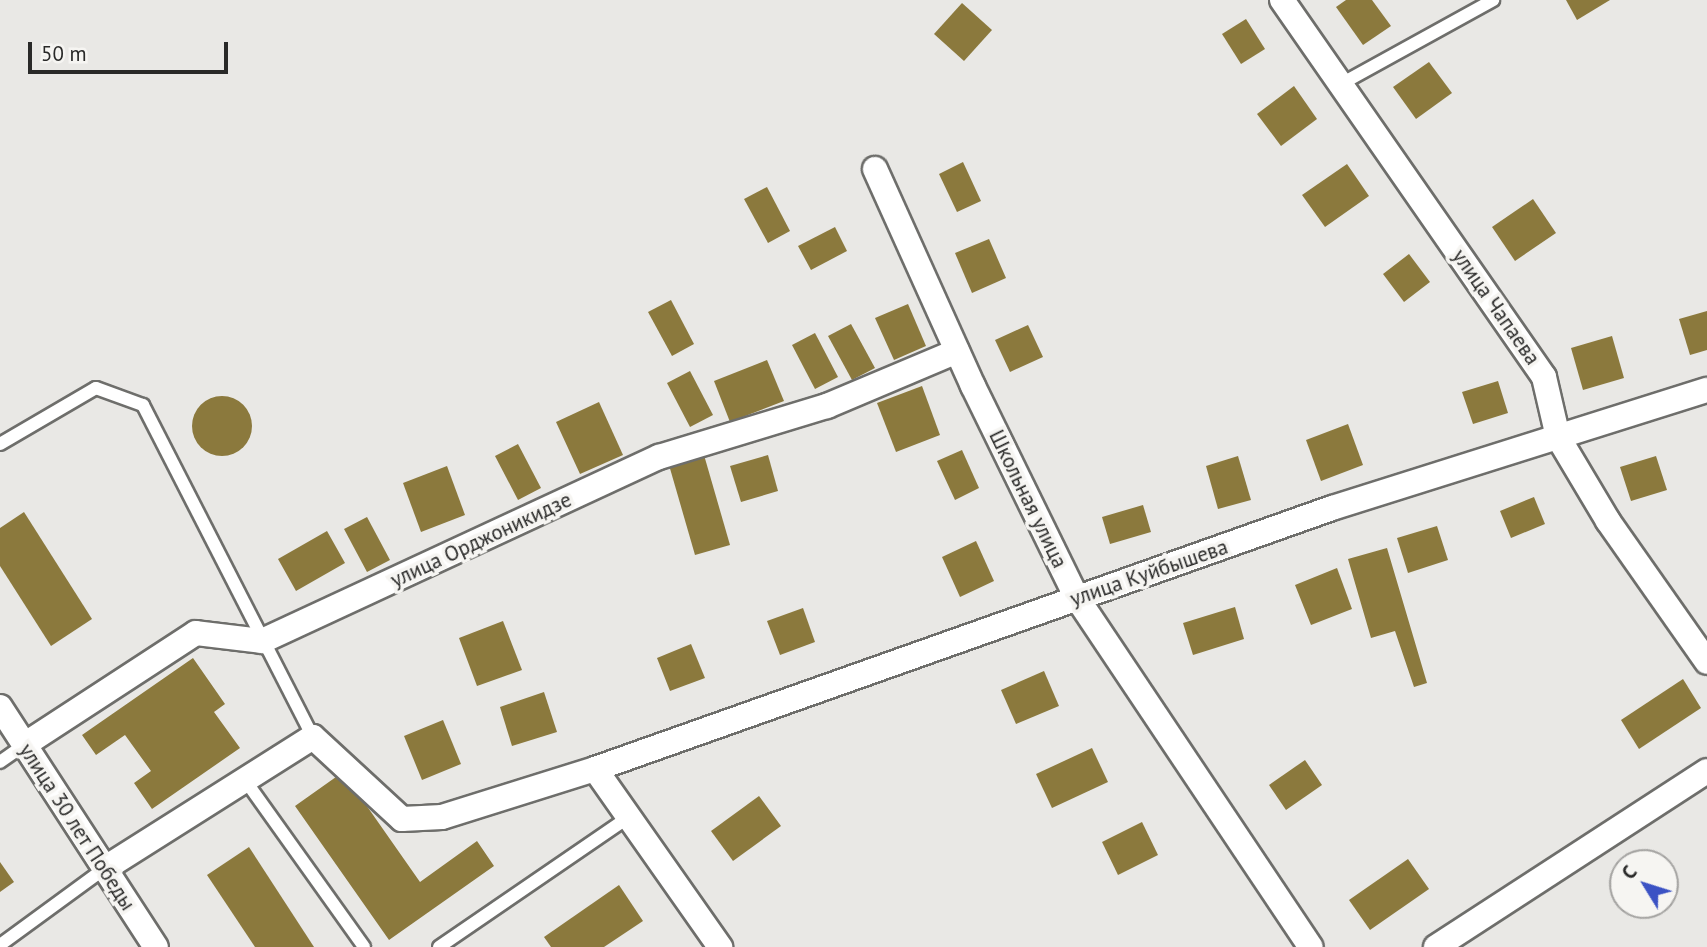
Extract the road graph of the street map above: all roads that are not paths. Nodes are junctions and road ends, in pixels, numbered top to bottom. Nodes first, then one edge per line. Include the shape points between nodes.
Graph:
1 (1282, 0) edge
2 (1493, 0) edge
3 (1341, 84) junction
4 (876, 169) dead end
5 (957, 351) junction
6 (1707, 390) edge
7 (1558, 437) junction
8 (0, 444) edge
9 (1077, 598) junction
10 (262, 641) junction
11 (1707, 662) edge
12 (0, 707) edge
13 (313, 737) junction
14 (24, 745) junction
15 (0, 762) edge
16 (595, 769) junction
17 (1707, 771) edge
18 (245, 780) junction
19 (629, 817) junction
20 (104, 869) junction
21 (0, 945) edge
22 (156, 947) edge
23 (364, 947) edge
24 (439, 947) edge
25 (720, 947) edge
26 (1311, 947) edge
27 (1436, 947) edge

1 - 3 street, улица Чапаева
2 - 3 lane
3 - 7 street, улица Чапаева via 1544,377
4 - 5 street, Школьная улица
5 - 9 street, Школьная улица
5 - 10 street, улица Орджоникидзе via 827,405 659,457
6 - 7 street, улица Куйбышева
7 - 9 street, улица Куйбышева via 1332,508
7 - 11 street, улица Чапаева via 1608,521
8 - 10 lane via 96,388 143,405
9 - 16 street, улица Куйбышева
9 - 26 street, Школьная улица
10 - 13 lane
10 - 14 street via 196,633
12 - 14 street, улица 30 лет Победы
13 - 16 street, улица Куйбышева via 402,819 442,817
13 - 18 street
14 - 15 lane
14 - 20 street, улица 30 лет Победы
16 - 19 street
17 - 27 street
18 - 20 street
18 - 23 lane
19 - 24 lane
19 - 25 street
20 - 21 lane
20 - 22 street, улица 30 лет Победы

